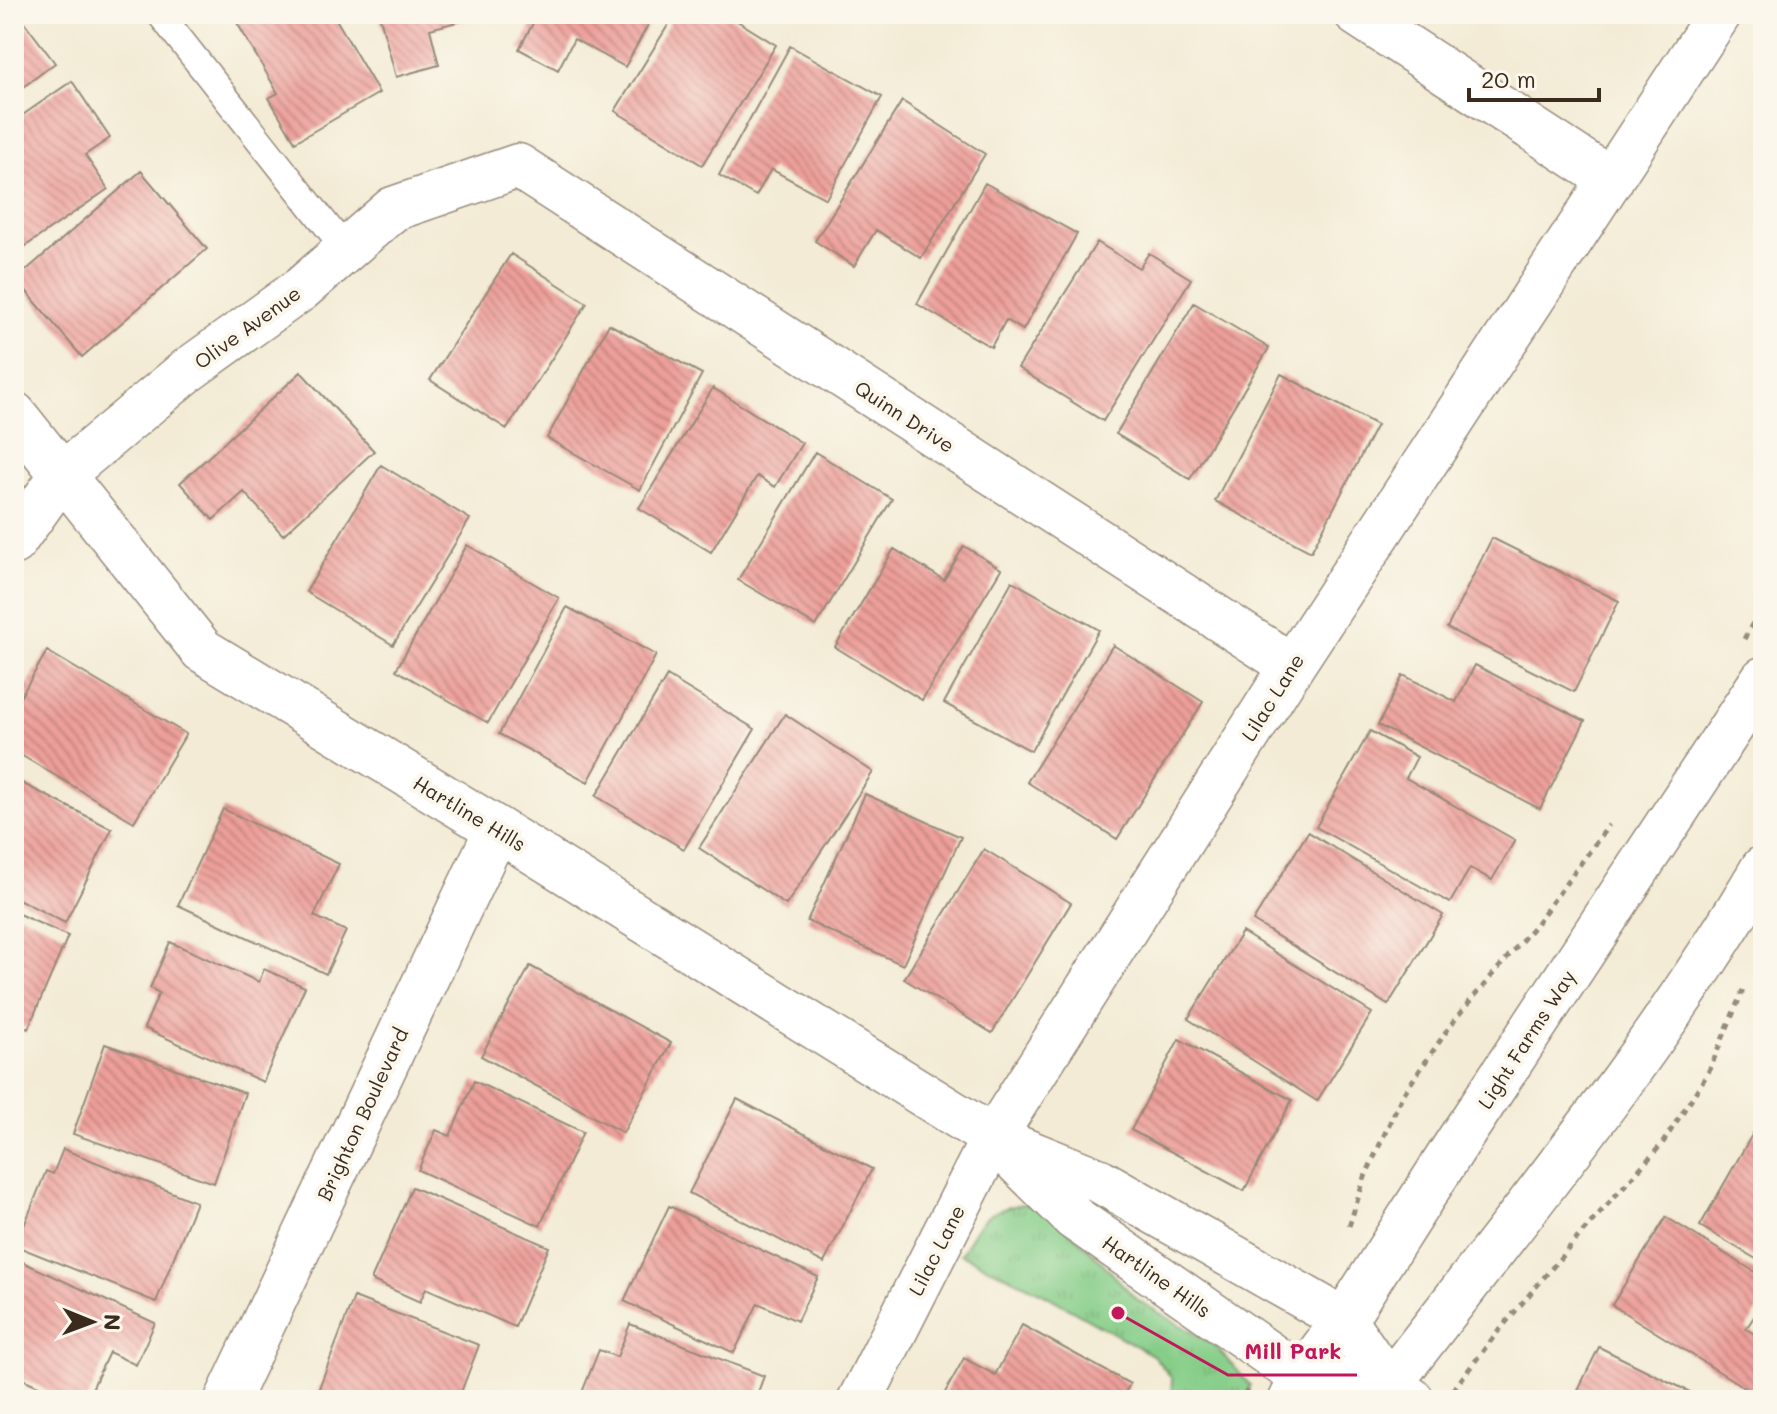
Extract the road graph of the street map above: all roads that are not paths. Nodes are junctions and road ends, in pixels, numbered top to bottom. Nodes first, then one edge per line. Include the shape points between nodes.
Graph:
1 (160, 14) edge
2 (1357, 14) edge
3 (1719, 14) edge
4 (518, 166) joint
5 (1611, 180) junction
6 (346, 250) junction
7 (14, 414) edge
8 (62, 475) junction
9 (14, 542) edge
10 (1753, 660) edge
11 (1292, 666) junction
12 (497, 829) junction
13 (1763, 868) edge
14 (993, 1138) junction
15 (1344, 1320) junction
16 (1289, 1378) edge
17 (1394, 1395) edge
18 (227, 1400) edge
19 (860, 1400) edge

1 - 6 lane
2 - 5 street
3 - 5 street, Lilac Lane
4 - 6 street, Olive Avenue via 393,209
4 - 11 street, Quinn Drive
5 - 11 street, Lilac Lane
6 - 8 street, Olive Avenue via 188,370
7 - 8 street, Hartline Hills
8 - 9 street, Olive Avenue
8 - 12 street, Hartline Hills via 202,650
10 - 15 street, Light Farms Way
11 - 14 street, Lilac Lane
12 - 14 street, Hartline Hills
12 - 18 street, Brighton Boulevard
13 - 17 street via 1627,1075
14 - 15 street, Hartline Hills via 1100,1181
14 - 16 street, Hartline Hills via 1074,1218
14 - 19 street, Lilac Lane
15 - 16 street, Light Farms Way
15 - 17 street, Hartline Hills
16 - 17 street, Hartline Hills

